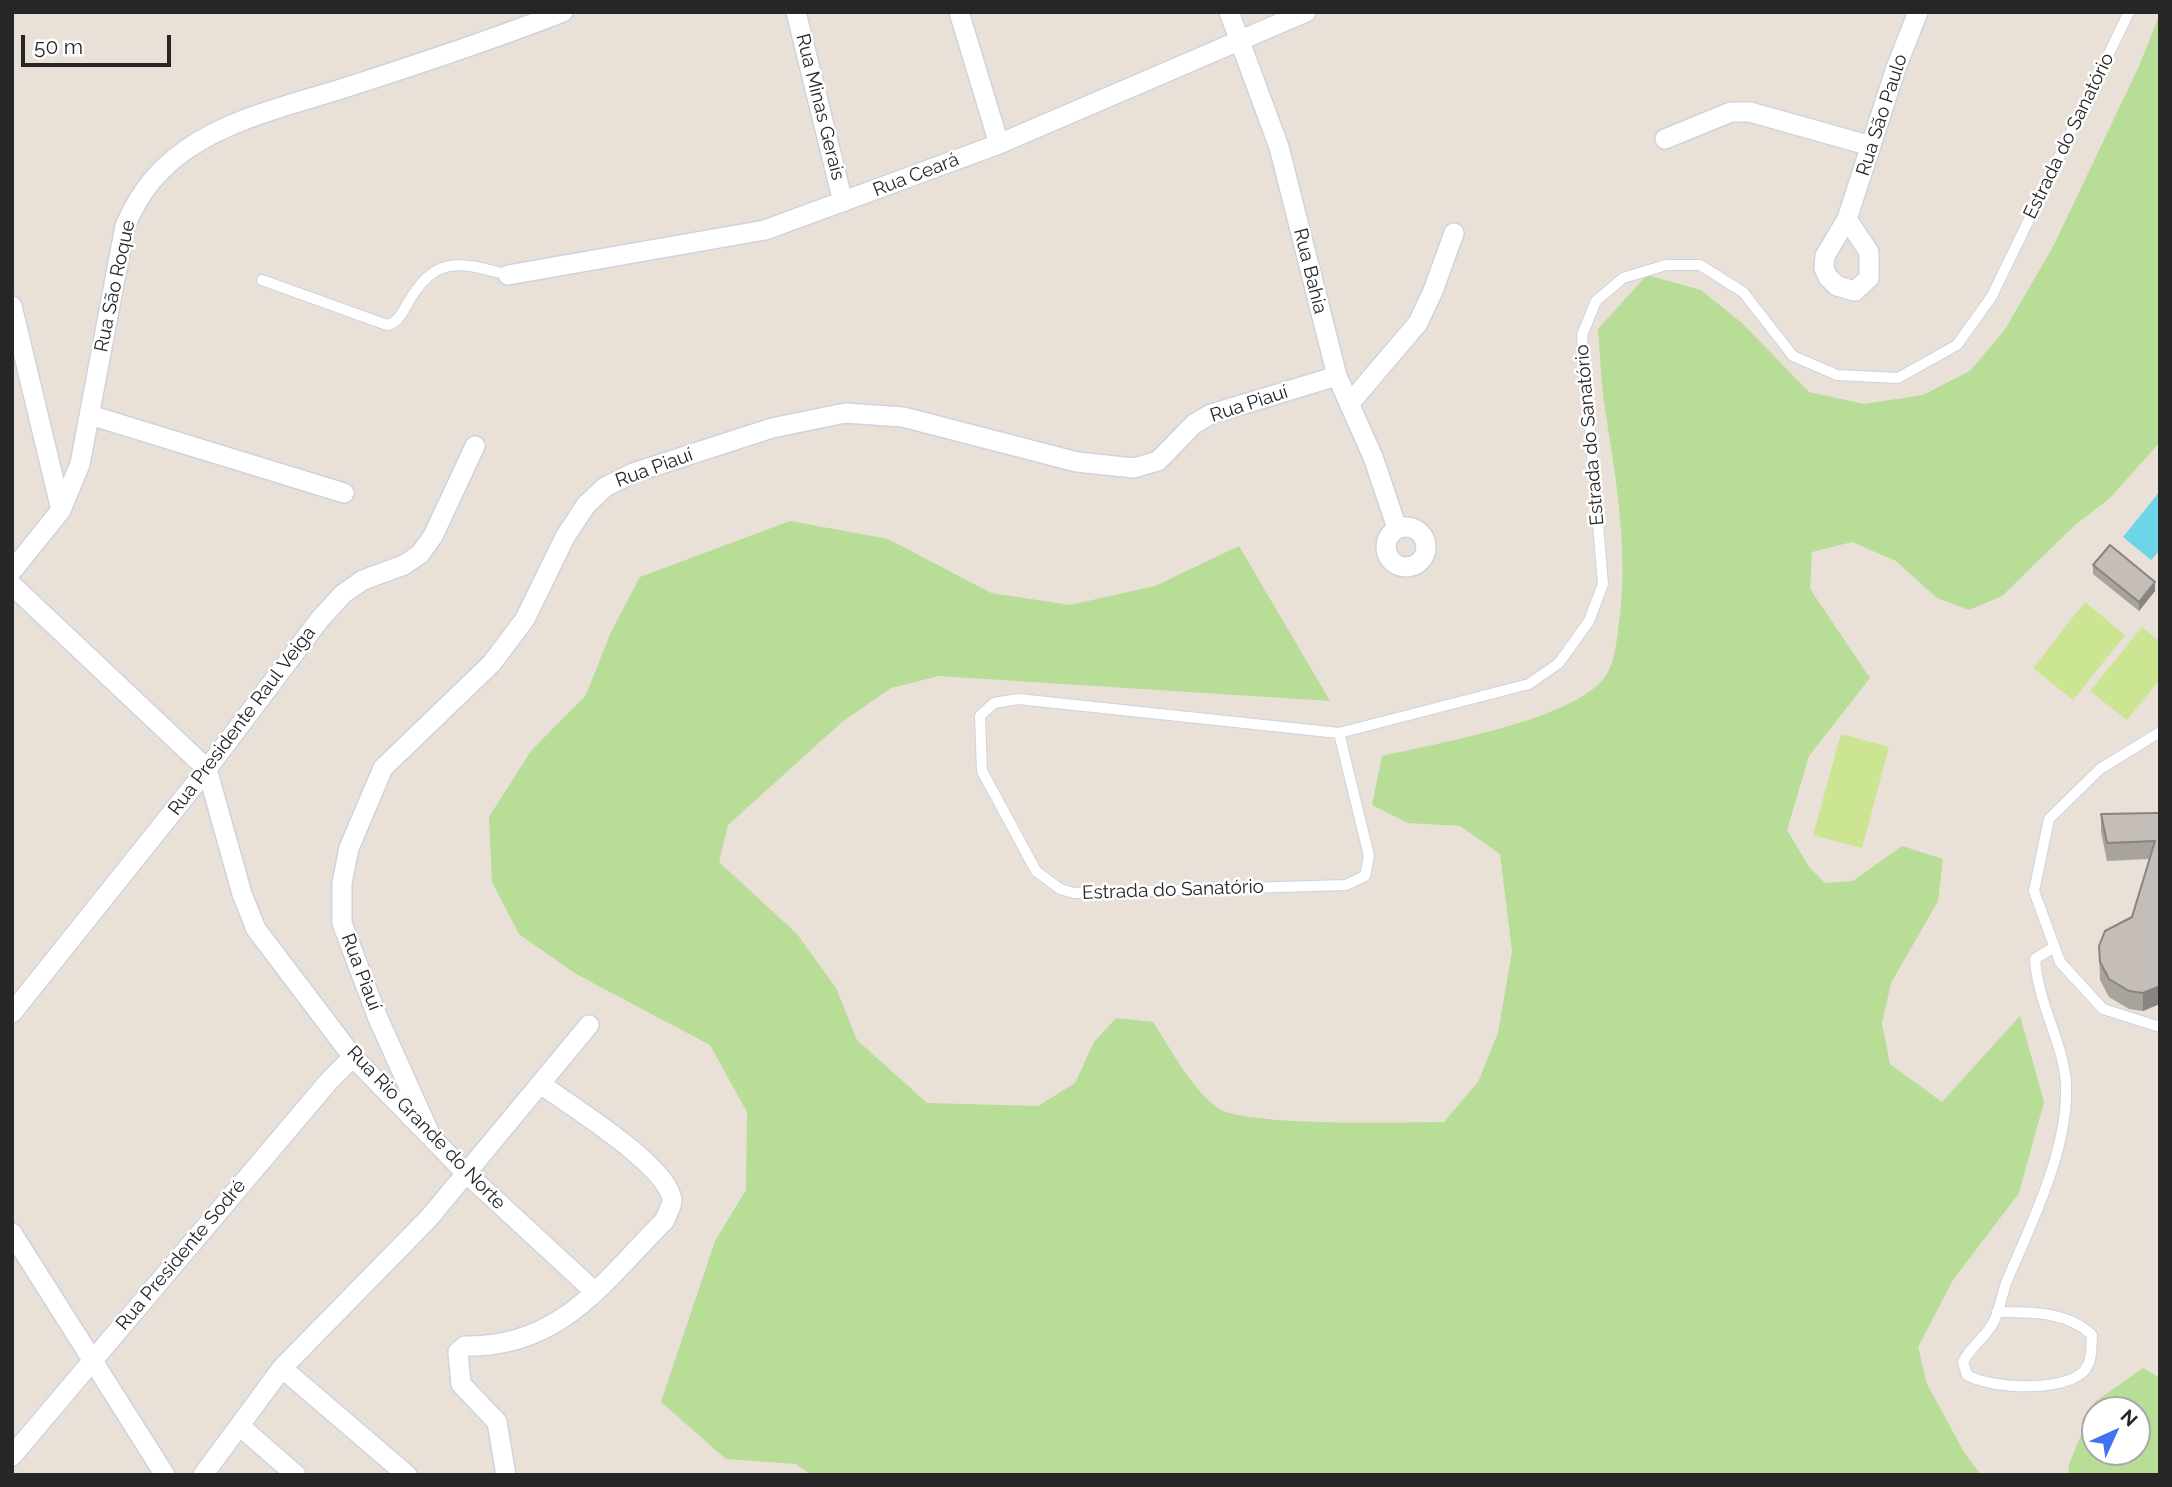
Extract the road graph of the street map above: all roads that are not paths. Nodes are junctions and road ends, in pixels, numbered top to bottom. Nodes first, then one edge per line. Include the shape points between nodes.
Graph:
1 (563, 12) edge
2 (796, 12) edge
3 (959, 12) edge
4 (1229, 12) edge
5 (1306, 12) edge
6 (1918, 12) edge
7 (2129, 12) edge
8 (1240, 40) junction
9 (1665, 139) dead end
10 (999, 144) junction
11 (1871, 146) junction
12 (843, 202) junction
13 (1847, 219) dead end
14 (1454, 233) dead end
15 (508, 275) joint
16 (262, 280) dead end
17 (12, 306) edge
18 (1337, 376) junction
19 (1350, 403) junction
20 (90, 415) junction
21 (475, 446) dead end
22 (344, 493) dead end
23 (61, 510) junction
24 (1397, 528) dead end
25 (12, 571) edge
26 (12, 585) edge
27 (2160, 732) edge
28 (1339, 733) junction
29 (207, 769) junction
30 (2054, 947) junction
31 (12, 1013) edge
32 (589, 1025) dead end
33 (2160, 1027) edge
34 (353, 1057) junction
35 (541, 1084) junction
36 (430, 1134) junction
37 (465, 1172) junction
38 (12, 1233) edge
39 (595, 1292) junction
40 (1997, 1312) junction
41 (92, 1362) junction
42 (282, 1368) junction
43 (241, 1427) junction
44 (12, 1456) edge
45 (165, 1475) edge
46 (202, 1475) edge
47 (296, 1475) edge
48 (407, 1475) edge
49 (506, 1475) edge

1 - 20 street, Rua São Roque via 477,46 248,119 189,147 153,177 138,196 125,226
2 - 12 street, Rua Minas Gerais
3 - 10 street
4 - 8 street, Rua Bahia
5 - 8 street, Rua Ceará
6 - 11 street, Rua São Paulo
7 - 28 lane, Estrada do Sanatório via 1992,296 1956,345 1898,378 1837,375 1793,356 1743,292 1700,265 1666,265 1623,278 1596,301 1582,335 1603,584 1588,621 1559,663 1529,684
8 - 10 street, Rua Ceará
8 - 18 street, Rua Bahia via 1279,147
9 - 11 street via 1731,113 1750,112
10 - 12 street, Rua Ceará
11 - 13 street, Rua São Paulo
12 - 15 street, Rua Ceará via 765,230
14 - 19 street via 1418,323
15 - 16 lane via 456,263 437,268 424,278 399,318 387,325
17 - 23 street
18 - 19 street, Rua Bahia
18 - 36 street, Rua Piauí via 1211,414 1194,424 1158,461 1134,468 1077,462 903,417 845,413 772,428 633,473 605,487 579,516 525,619 492,663 383,768 349,848 342,883 342,923
19 - 24 street, Rua Bahia
20 - 22 street
20 - 23 street, Rua São Roque via 80,464
21 - 29 street, Rua Presidente Raul Veiga via 433,537 420,554 342,594
23 - 25 street, Rua São Roque
26 - 29 street
27 - 30 lane via 2100,769 2049,818 2034,891
28 - 28 lane, Estrada do Sanatório via 1369,856 1365,876 1346,885 1074,893 1060,889 1036,871 982,771 980,716 994,703 1018,699
29 - 31 street, Rua Presidente Raul Veiga
29 - 34 street, Rua Rio Grande do Norte via 256,929
30 - 33 lane via 2060,962 2103,1009
30 - 40 lane via 2035,959 2037,987 2066,1082 2065,1105 2051,1173
32 - 35 street
34 - 36 street, Rua Rio Grande do Norte
34 - 41 street, Rua Presidente Sodré
35 - 37 street
35 - 39 street via 644,1161 668,1187 672,1202 665,1220
36 - 37 street, Rua Rio Grande do Norte
37 - 39 street, Rua Rio Grande do Norte
37 - 42 street via 429,1218
38 - 41 street
39 - 49 street via 542,1333 465,1346 458,1352 461,1384 497,1422
40 - 40 lane via 1963,1362 1967,1375 1979,1383 2049,1386 2083,1373 2091,1359 2092,1335 2078,1322 2030,1312
41 - 44 street, Rua Presidente Sodré
41 - 45 street
42 - 43 street
42 - 48 street
43 - 46 street
43 - 47 street

